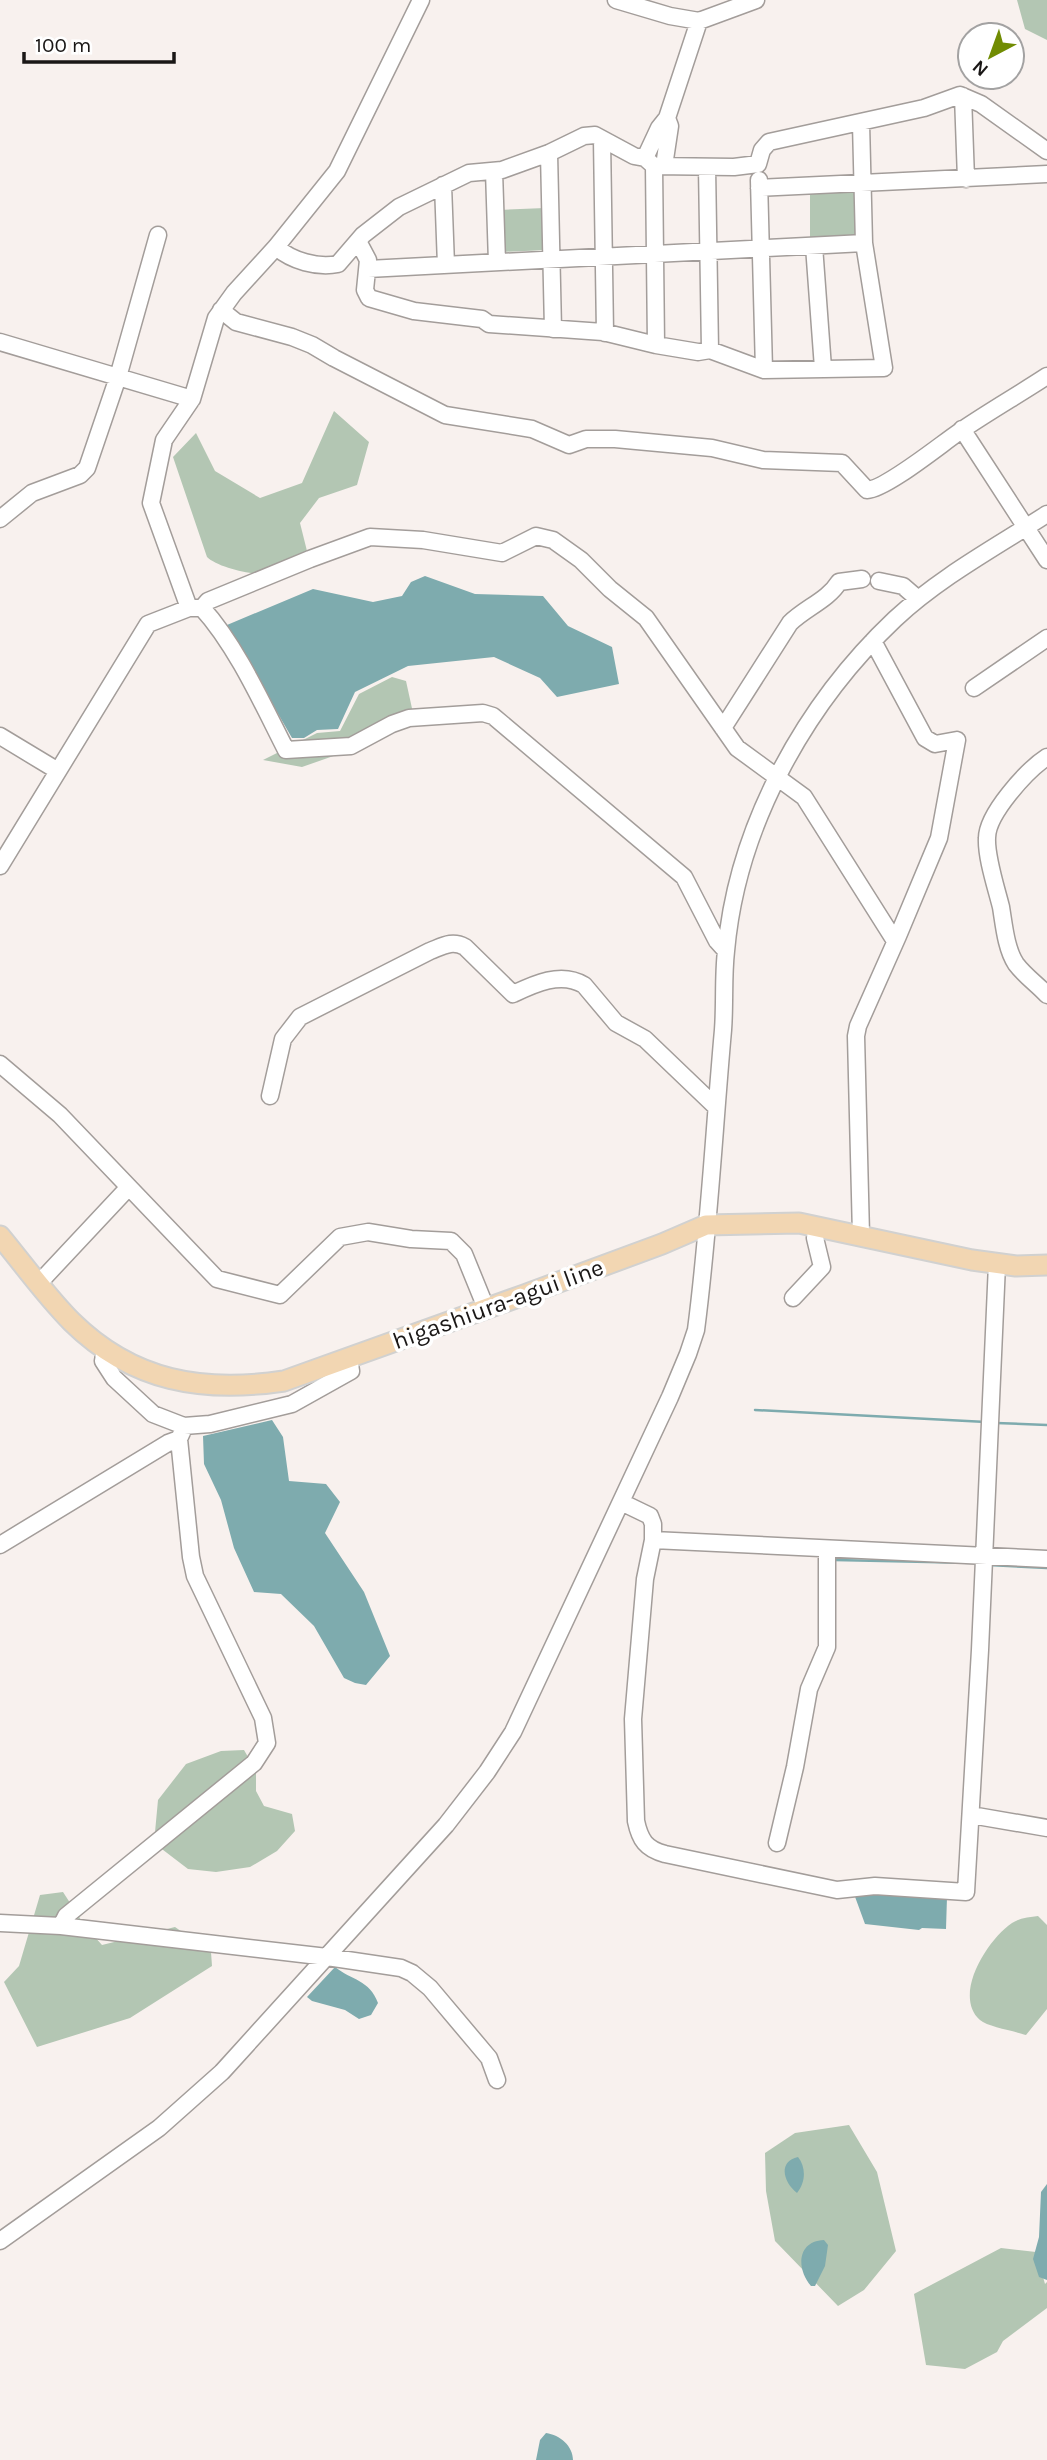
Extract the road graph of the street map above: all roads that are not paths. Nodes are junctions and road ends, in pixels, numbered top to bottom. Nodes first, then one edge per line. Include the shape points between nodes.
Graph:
1 (421, 0) edge
2 (616, 0) edge
3 (756, 0) edge
4 (699, 21) junction
5 (963, 96) junction
6 (861, 123) junction
7 (602, 139) junction
8 (1047, 151) edge
9 (549, 153) junction
10 (654, 163) junction
11 (758, 164) junction
12 (707, 167) junction
13 (494, 171) junction
14 (1047, 174) edge
15 (966, 178) junction
16 (863, 185) junction
17 (443, 186) junction
18 (759, 188) junction
19 (158, 235) dead end
20 (359, 243) junction
21 (864, 243) junction
22 (814, 246) junction
23 (276, 247) junction
24 (760, 249) junction
25 (708, 251) junction
26 (654, 254) junction
27 (603, 257) junction
28 (550, 260) junction
29 (498, 262) junction
30 (446, 265) junction
31 (368, 269) junction
32 (221, 310) junction
33 (553, 329) junction
34 (605, 333) junction
35 (0, 342) edge
36 (656, 345) junction
37 (710, 351) junction
38 (823, 368) junction
39 (764, 370) junction
40 (1047, 376) edge
41 (118, 377) junction
42 (192, 399) junction
43 (962, 429) junction
44 (1047, 514) edge
45 (0, 519) edge
46 (1025, 528) junction
47 (1047, 560) edge
48 (862, 579) dead end
49 (879, 581) dead end
50 (918, 599) junction
51 (196, 608) junction
52 (1047, 638) edge
53 (873, 641) junction
54 (974, 688) dead end
55 (723, 728) junction
56 (0, 736) edge
57 (1047, 757) edge
58 (58, 771) junction
59 (777, 779) junction
60 (0, 866) edge
61 (895, 941) junction
62 (726, 951) junction
63 (1047, 995) edge
64 (0, 1064) edge
65 (270, 1096) dead end
66 (716, 1107) junction
67 (128, 1188) junction
68 (706, 1225) junction
69 (817, 1226) junction
70 (861, 1235) junction
71 (0, 1236) edge
72 (997, 1264) junction
73 (1047, 1265) edge
74 (39, 1283) junction
75 (793, 1298) dead end
76 (486, 1308) junction
77 (105, 1349) junction
78 (349, 1358) junction
79 (182, 1433) junction
80 (621, 1502) junction
81 (653, 1540) junction
82 (0, 1545) edge
83 (827, 1549) junction
84 (984, 1556) junction
85 (1047, 1559) edge
86 (971, 1815) junction
87 (1047, 1828) edge
88 (777, 1843) dead end
89 (0, 1923) edge
90 (61, 1926) junction
91 (327, 1957) junction
92 (497, 2080) dead end
93 (0, 2241) edge

1 - 23 street via 337,172
2 - 4 street
3 - 4 street
4 - 10 street via 667,118 659,128
5 - 6 street
5 - 8 street
5 - 15 street
6 - 11 street via 769,142
6 - 16 street
7 - 9 street via 584,136
7 - 10 street
7 - 27 street
9 - 13 street
9 - 28 street
10 - 12 street
10 - 26 street
11 - 12 street
11 - 18 street
12 - 25 street
13 - 17 street via 469,173
13 - 29 street
14 - 15 street
15 - 16 street
16 - 18 street
16 - 21 street
17 - 20 street via 400,206
17 - 30 street
18 - 24 street
19 - 41 street
20 - 23 street via 334,265 313,265
20 - 31 street
21 - 22 street
21 - 38 street via 884,368
22 - 24 street
22 - 38 street
23 - 32 street
24 - 25 street
24 - 39 street
25 - 26 street
25 - 37 street
26 - 27 street
26 - 36 street
27 - 28 street
27 - 34 street
28 - 29 street
28 - 33 street
29 - 30 street
30 - 31 street
31 - 33 street via 365,290 369,298 489,324
32 - 42 street
32 - 43 street via 236,322 312,345 445,415 533,429 569,445 586,439 615,439 712,448 763,460 842,463 867,490 873,490
33 - 34 street
34 - 36 street
35 - 41 street
36 - 37 street
37 - 39 street
38 - 39 street
40 - 43 street
41 - 42 street
41 - 45 street via 84,472 32,493
42 - 51 street via 164,440 151,503
43 - 46 street
44 - 46 street
46 - 47 street
46 - 50 street
48 - 55 street via 839,582 798,614
49 - 50 street via 903,586
50 - 53 street
51 - 55 street via 370,537 502,553 543,537 581,560 646,618
51 - 58 street via 148,624
51 - 62 street via 214,621 286,750 355,746 409,718 494,716 684,877
52 - 54 street
53 - 59 street via 810,718
53 - 61 street via 925,737 935,744 957,740 939,838
55 - 59 street via 737,748
56 - 58 street
57 - 63 street via 1011,793 986,835 1011,954
58 - 60 street
59 - 61 street via 804,797
59 - 62 street via 750,842
61 - 70 street via 856,1036
62 - 66 street
64 - 67 street via 60,1115
65 - 66 street via 283,1038 300,1017 430,951 456,943 466,947 513,994 539,982 578,981 616,1023 645,1039
66 - 68 street
67 - 74 street
67 - 76 street via 223,1281 280,1294 340,1237 368,1232 451,1241 464,1254
68 - 69 main road, higashiura-agui line via 780,1222
68 - 76 main road, higashiura-agui line
68 - 80 street via 696,1330
69 - 70 main road, higashiura-agui line
69 - 75 street via 822,1267
70 - 72 main road, higashiura-agui line
71 - 74 main road, higashiura-agui line
72 - 73 main road, higashiura-agui line
72 - 84 street
74 - 77 main road, higashiura-agui line via 74,1323
76 - 78 main road, higashiura-agui line
77 - 78 main road, higashiura-agui line via 155,1375 204,1386 284,1381
77 - 79 street via 103,1361 114,1378
78 - 79 street via 351,1371 292,1404
79 - 82 street
79 - 90 street via 195,1576 263,1718 267,1743 254,1763 66,1916
80 - 81 street via 650,1516
80 - 91 street via 539,1680 487,1773
81 - 83 street
81 - 86 street via 645,1579 633,1720 636,1821 645,1844 665,1854 836,1890 875,1886 966,1892
83 - 84 street
83 - 88 street via 827,1647 812,1678
84 - 85 street
84 - 86 street
86 - 87 street
89 - 90 street
90 - 91 street
91 - 92 street via 401,1968 423,1981 489,2058
91 - 93 street via 197,2095 159,2128

